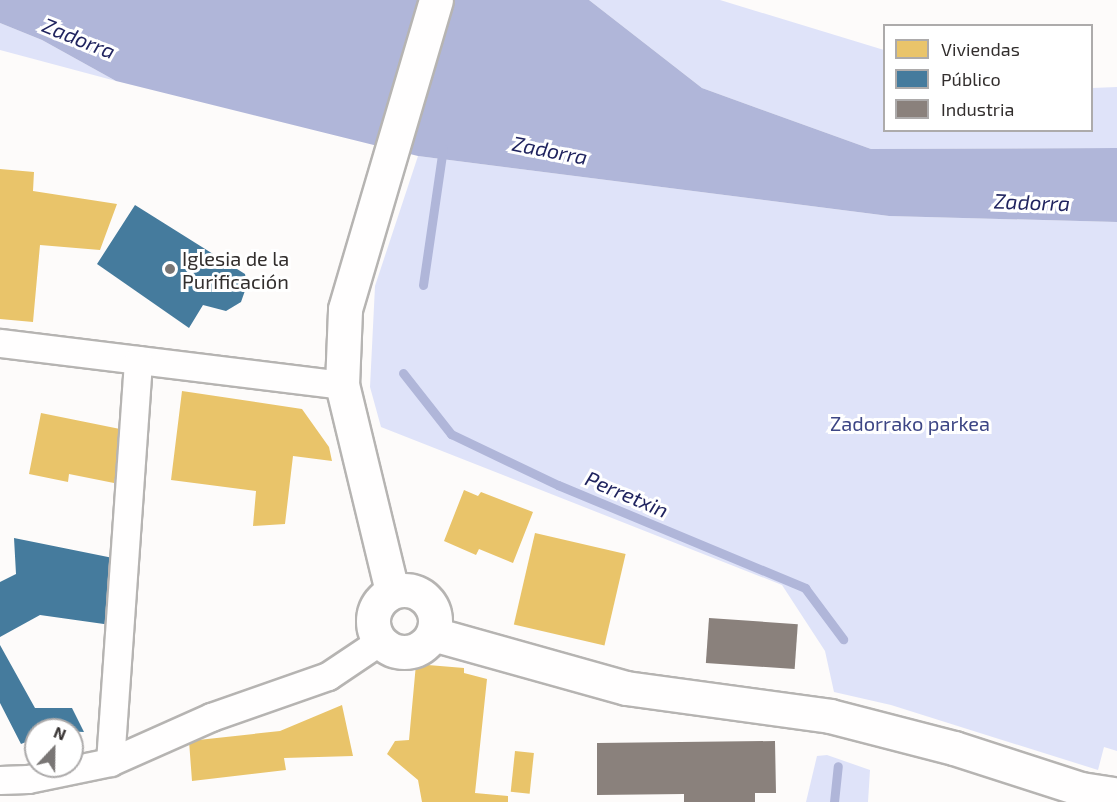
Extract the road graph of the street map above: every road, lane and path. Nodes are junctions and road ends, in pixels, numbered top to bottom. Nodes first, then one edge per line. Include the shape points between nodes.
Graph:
1 (436, 0) edge
2 (0, 343) edge
3 (138, 360) junction
4 (342, 385) junction
5 (392, 591) junction
6 (433, 634) junction
7 (380, 641) junction
8 (110, 762) junction
9 (0, 780) edge
10 (28, 791) edge
11 (1117, 795) edge
12 (1086, 796) edge

1 - 4 street via 345,309
2 - 3 street
3 - 4 street
3 - 8 street
4 - 5 street
5 - 6 street via 411,590 427,599 436,615
5 - 7 street via 380,600 373,613 373,628
6 - 7 street via 419,649 398,652
6 - 12 street via 626,688 830,716 954,748
7 - 8 street via 328,676 211,717
8 - 10 street
9 - 10 street
11 - 12 street

